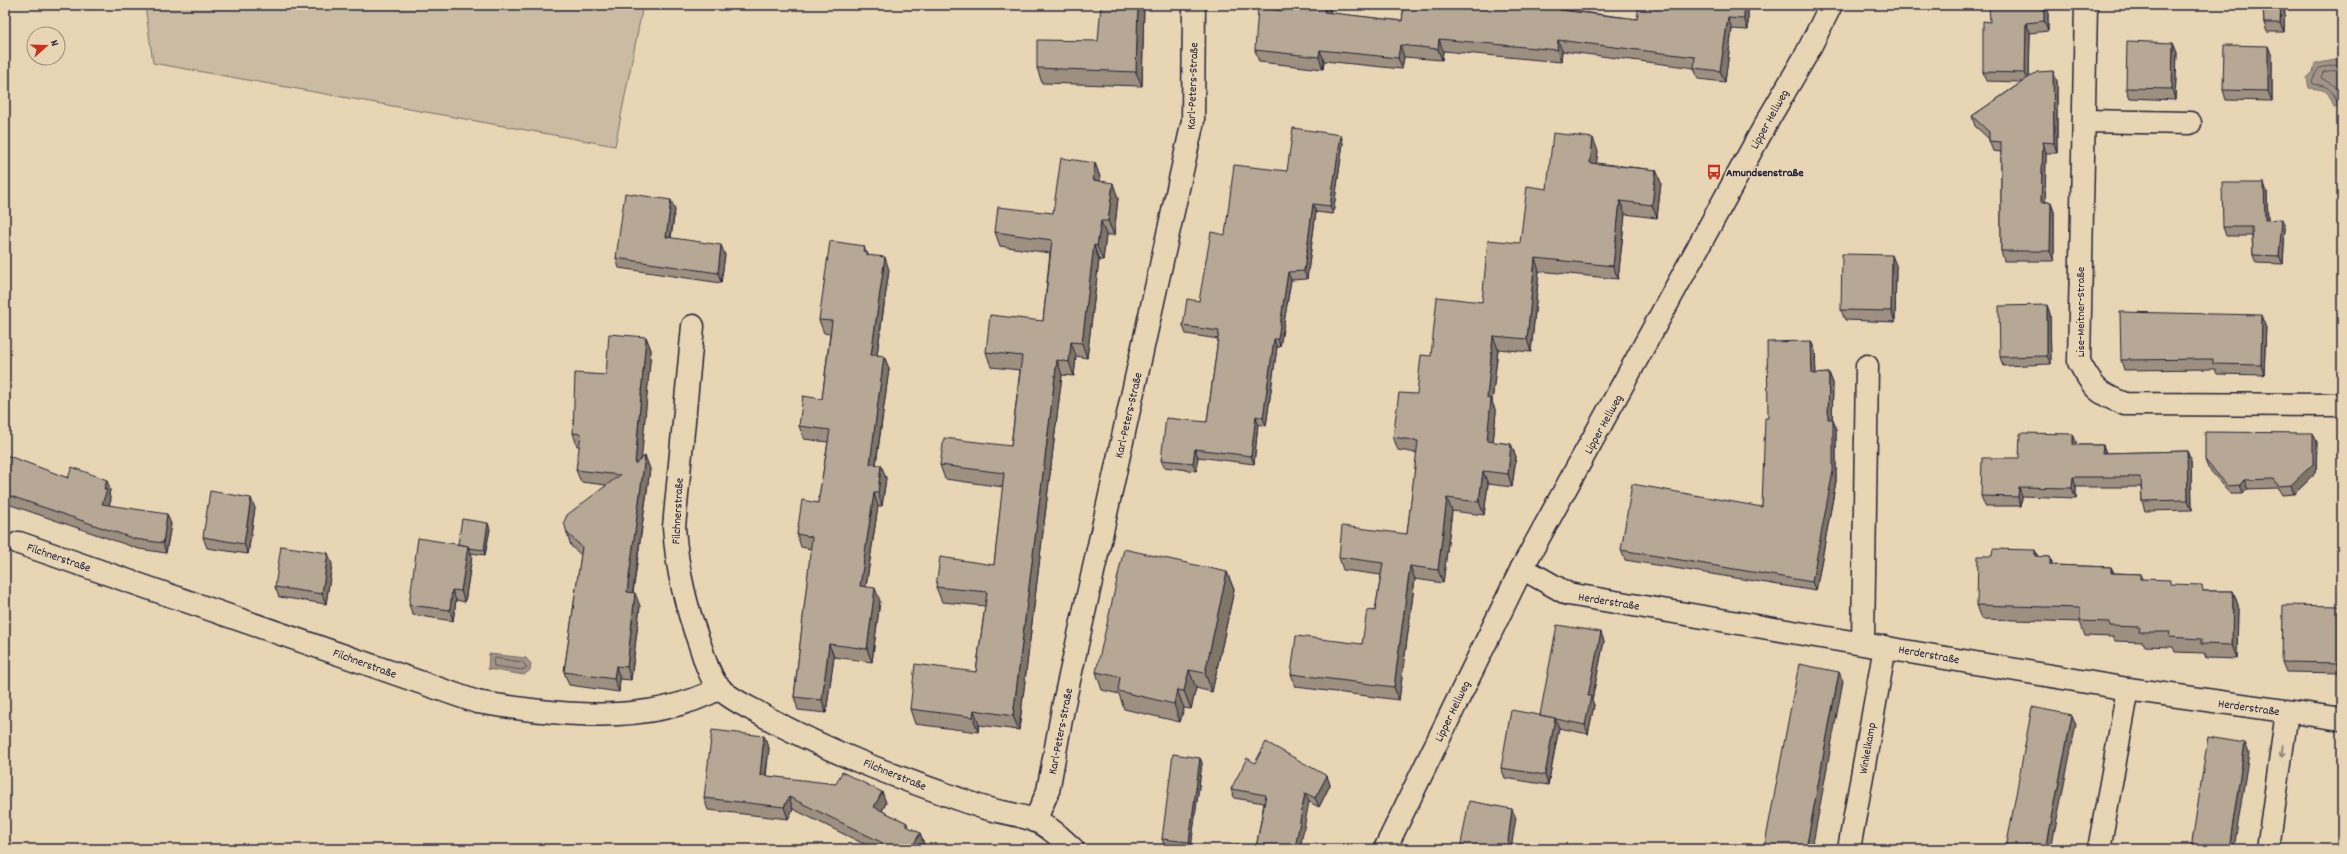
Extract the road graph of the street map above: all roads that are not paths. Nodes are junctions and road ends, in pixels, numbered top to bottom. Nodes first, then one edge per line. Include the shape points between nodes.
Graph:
1 (1194, 5) edge
2 (1831, 5) edge
3 (2086, 5) edge
4 (2085, 121) junction
5 (2190, 123) dead end
6 (693, 326) dead end
7 (1868, 366) dead end
8 (2342, 405) edge
9 (19, 543) dead end
10 (1522, 568) junction
11 (1863, 643) junction
12 (1885, 647) junction
13 (720, 688) junction
14 (2128, 689) junction
15 (2287, 712) junction
16 (2342, 719) edge
17 (1035, 820) junction
18 (1073, 849) edge
19 (1385, 849) edge
20 (1849, 849) edge
21 (2100, 849) edge
22 (2268, 849) edge

1 - 17 street, Karl-Peters-Straße via 1193,121 1064,703 1048,791
2 - 10 street, Lipper Hellweg via 1806,55
3 - 4 street, Lise-Meitner-Straße
4 - 5 street
4 - 8 street, Lise-Meitner-Straße via 2079,362 2091,385 2106,397 2125,404
6 - 13 street, Filchnerstraße via 674,528 682,592 708,668
7 - 11 street
9 - 13 street, Filchnerstraße via 477,702 531,711 626,713 666,709 699,700
10 - 11 street, Herderstraße via 1568,594
10 - 19 street, Lipper Hellweg
11 - 12 street, Herderstraße
12 - 14 street, Herderstraße
12 - 20 street, Winkelkamp
13 - 17 street, Filchnerstraße via 789,730 872,766 985,809
14 - 15 street, Herderstraße
14 - 21 street
15 - 16 street, Herderstraße
15 -> 22 street
17 - 18 street, Filchnerstraße

